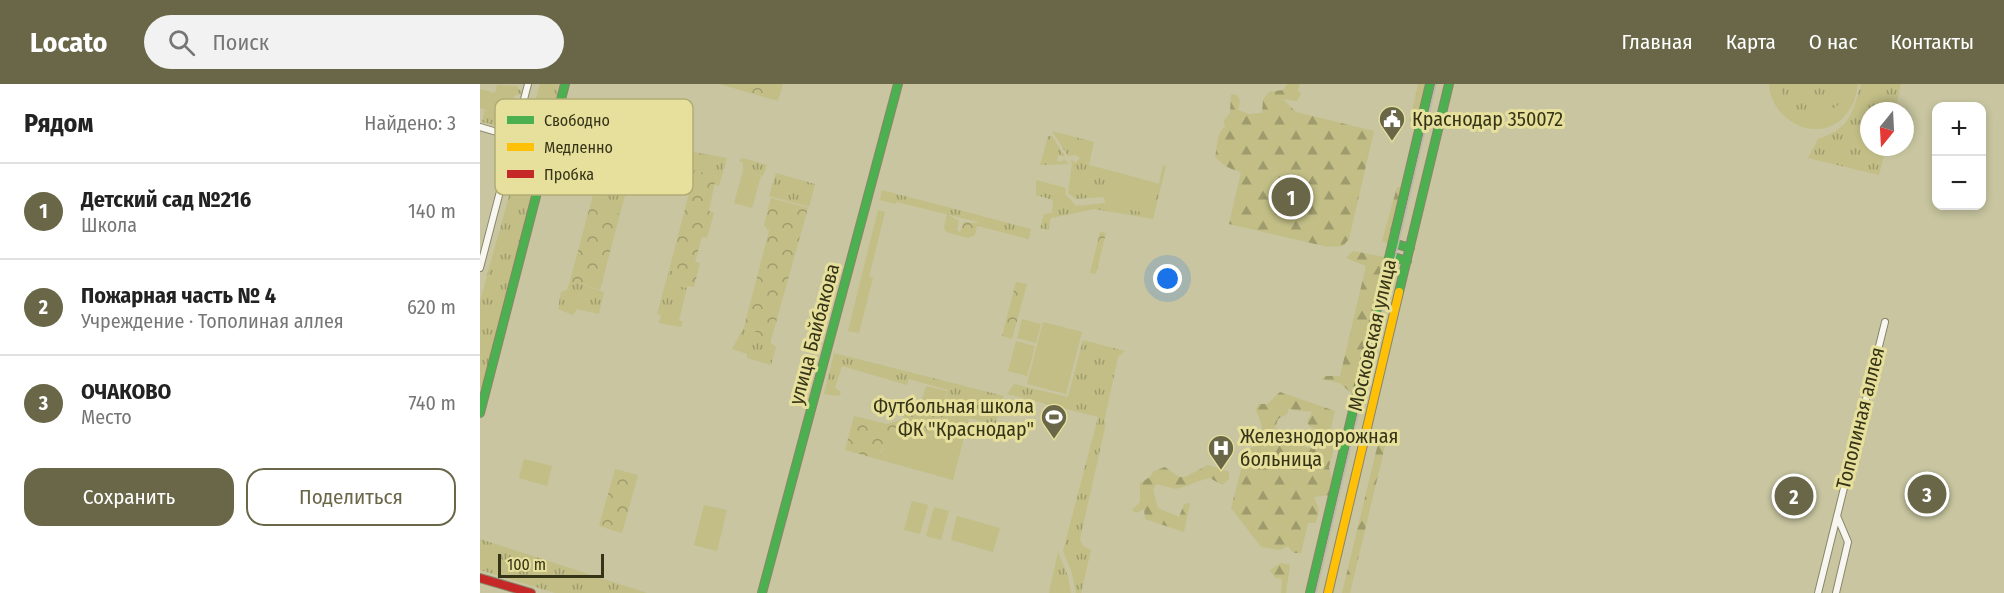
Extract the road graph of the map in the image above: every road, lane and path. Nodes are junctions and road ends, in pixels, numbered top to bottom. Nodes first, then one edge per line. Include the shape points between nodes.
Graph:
1 (528, 84) edge
2 (565, 84) edge
3 (898, 84) edge
4 (1430, 84) edge
5 (1449, 84) edge
6 (524, 99) edge
7 (561, 99) edge
8 (480, 127) edge
9 (495, 131) edge
10 (499, 195) edge
11 (535, 195) edge
12 (1393, 243) junction
13 (1410, 248) junction
14 (1389, 256) junction
15 (1407, 261) junction
16 (480, 268) edge
17 (1885, 321) dead end
18 (482, 396) edge
19 (480, 413) edge
20 (1836, 515) junction
21 (480, 578) edge
22 (531, 593) edge
23 (762, 593) edge
24 (1310, 593) edge
25 (1328, 593) edge
26 (1818, 593) edge
27 (1836, 593) edge

1 - 6 street
2 - 7 street
3 - 23 street, улица Байбакова
4 - 12 street, Московская улица
5 - 13 street, Московская улица
8 - 9 street
10 - 16 street
11 - 18 street
12 - 13 street
12 - 14 street, Московская улица
13 - 15 street, Московская улица
14 - 15 street
14 - 24 street, Московская улица
15 - 25 street, Московская улица
17 - 20 street, Тополиная аллея
18 - 19 street
20 - 26 street, Тополиная аллея
20 - 27 street, Тополиная аллея via 1848,542
21 - 22 street

